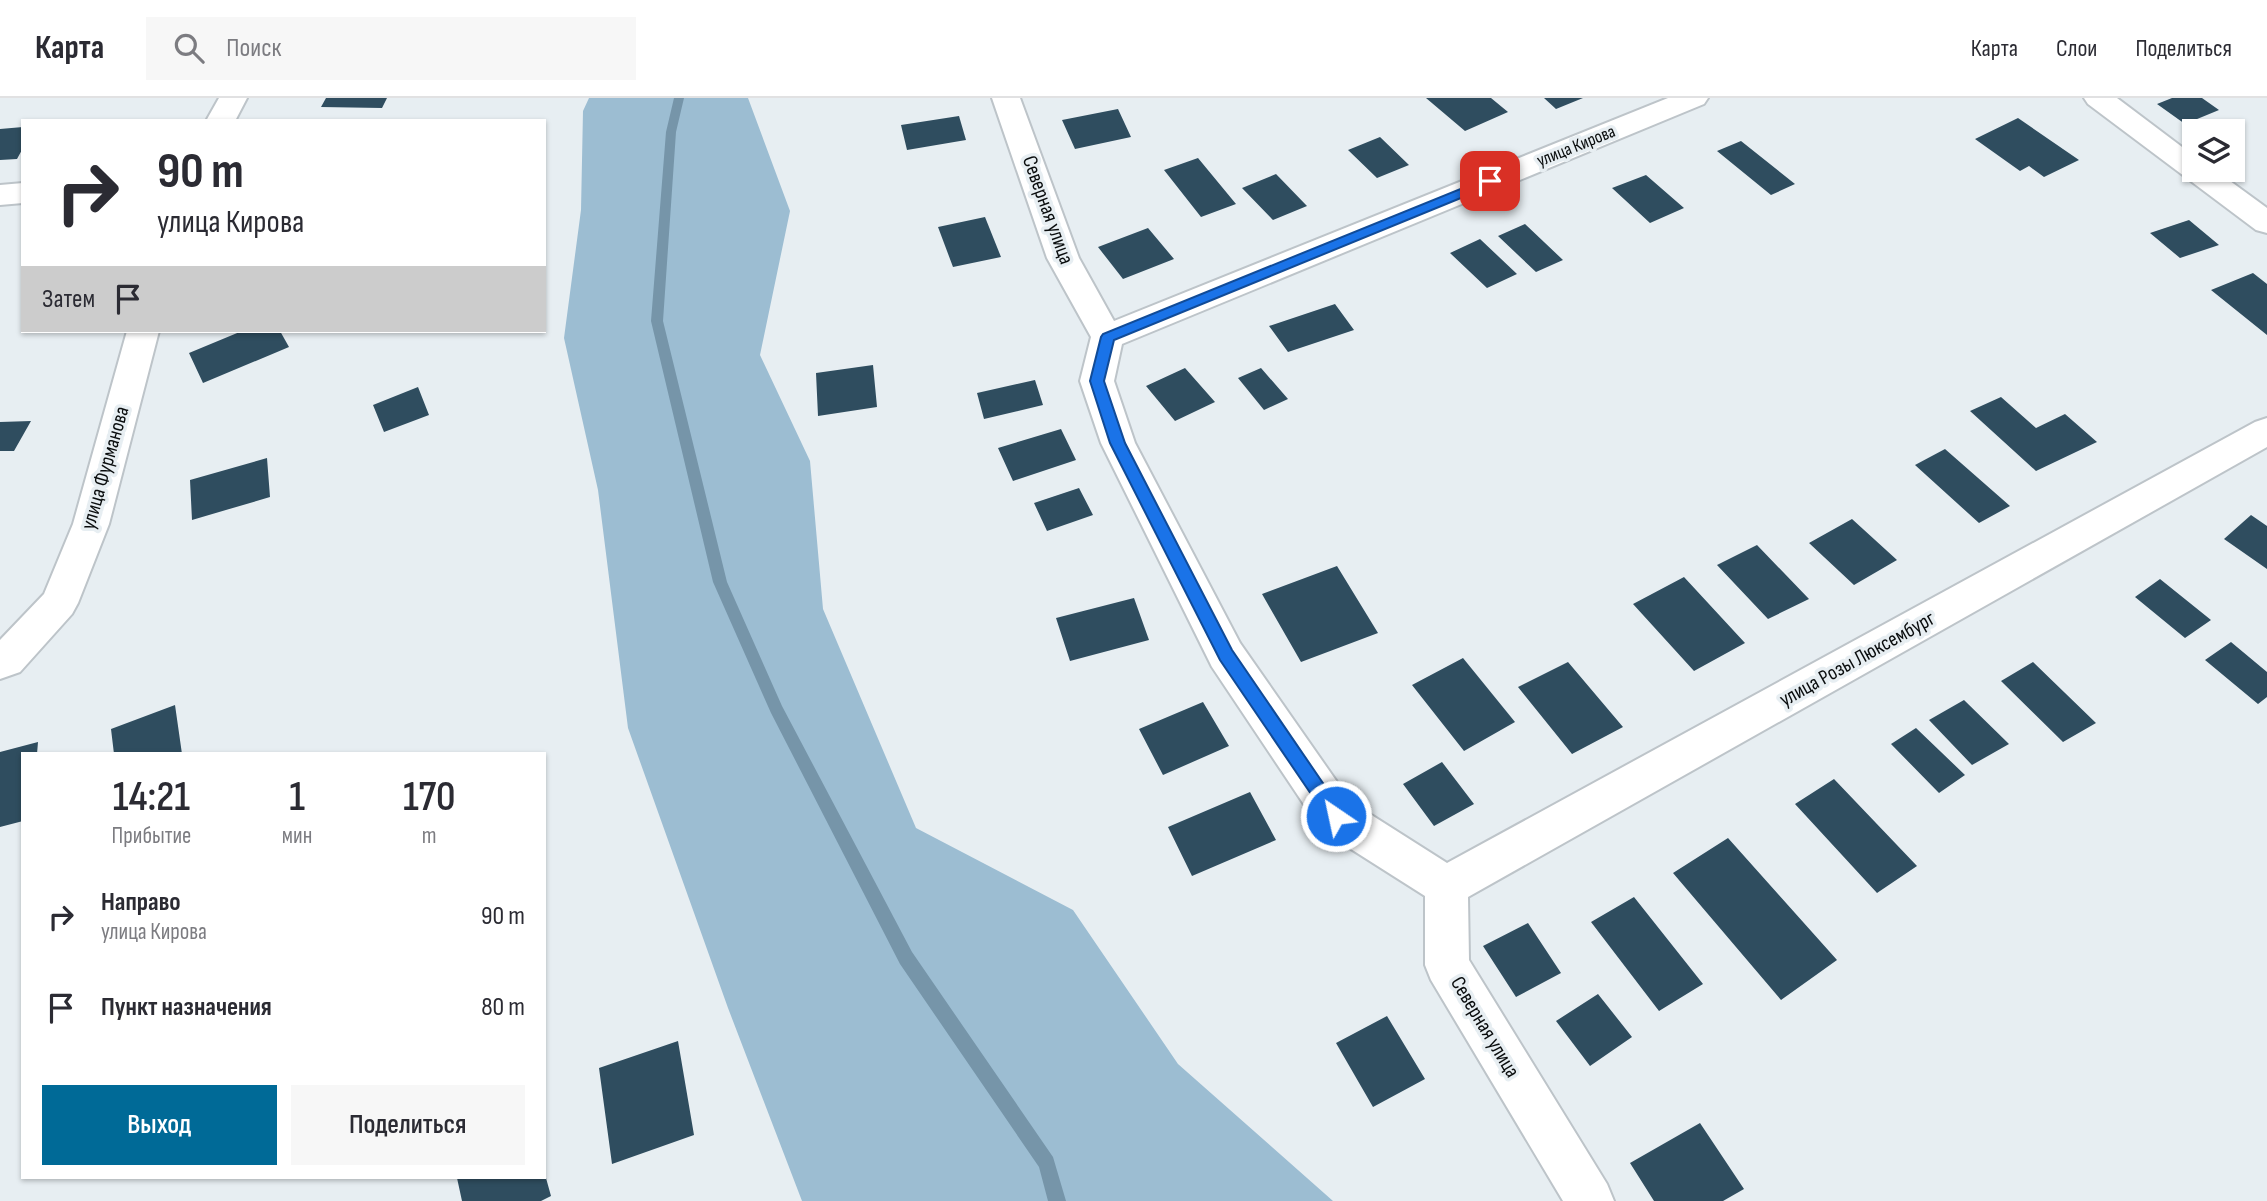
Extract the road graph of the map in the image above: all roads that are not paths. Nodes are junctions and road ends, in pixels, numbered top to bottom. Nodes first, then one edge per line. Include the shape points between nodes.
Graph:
1 (233, 98) edge
2 (1006, 98) edge
3 (1695, 98) edge
4 (2098, 98) edge
5 (221, 119) edge
6 (2182, 160) edge
7 (2211, 182) edge
8 (21, 193) edge
9 (0, 195) edge
10 (2267, 223) edge
11 (143, 333) edge
12 (1107, 337) junction
13 (2267, 431) edge
14 (0, 662) edge
15 (1446, 886) junction
16 (1590, 1201) edge

1 - 5 street
2 - 12 street, Северная улица via 1063,258
3 - 12 street, улица Кирова
4 - 6 street
7 - 10 street
8 - 9 street
11 - 14 street, улица Фурманова via 91,524 59,603
12 - 15 street via 1097,381 1118,443 1226,655 1336,816
13 - 15 street, улица Розы Люксембург
15 - 16 street, Северная улица via 1447,965

